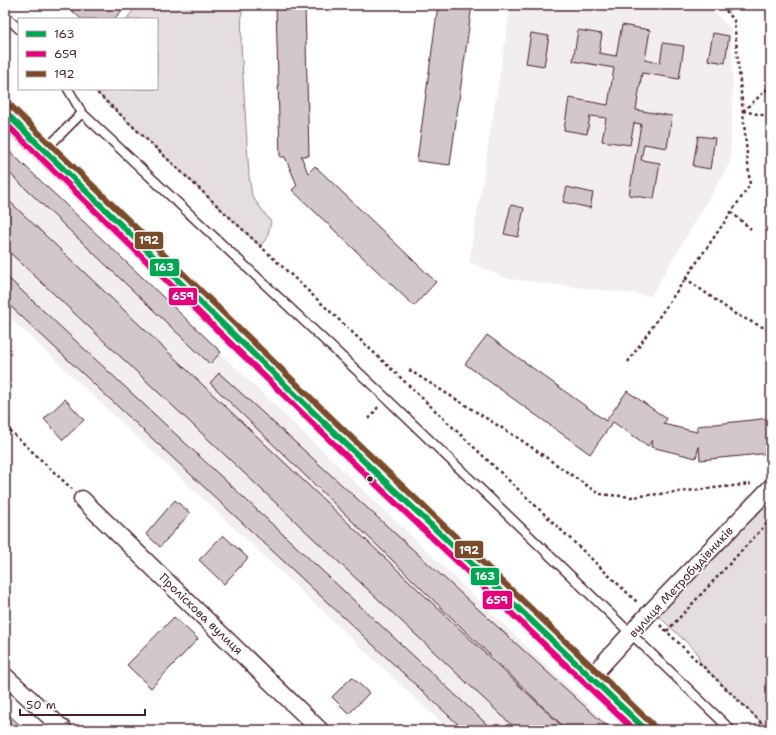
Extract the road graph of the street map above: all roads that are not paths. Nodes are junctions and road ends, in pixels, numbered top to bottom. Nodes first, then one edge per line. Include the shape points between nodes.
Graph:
1 (5, 16) edge
2 (18, 28) edge
3 (69, 90) edge
4 (5, 112) edge
5 (82, 113) junction
6 (45, 150) junction
7 (764, 485) edge
8 (82, 499) road end
9 (631, 634) junction
10 (5, 676) edge
11 (591, 677) junction
12 (64, 730) edge
13 (320, 730) edge
14 (646, 730) edge
15 (731, 730) edge

1 - 2 lane
3 - 5 lane
4 - 6 main road
5 - 6 lane
5 - 9 lane via 386,398
6 - 11 main road via 342,440
7 - 9 street, вулиця Метробудівників
8 - 13 street, Проліскова вулиця
9 - 11 street, вулиця Метробудівників
9 - 15 lane
10 - 12 street
11 - 14 main road

